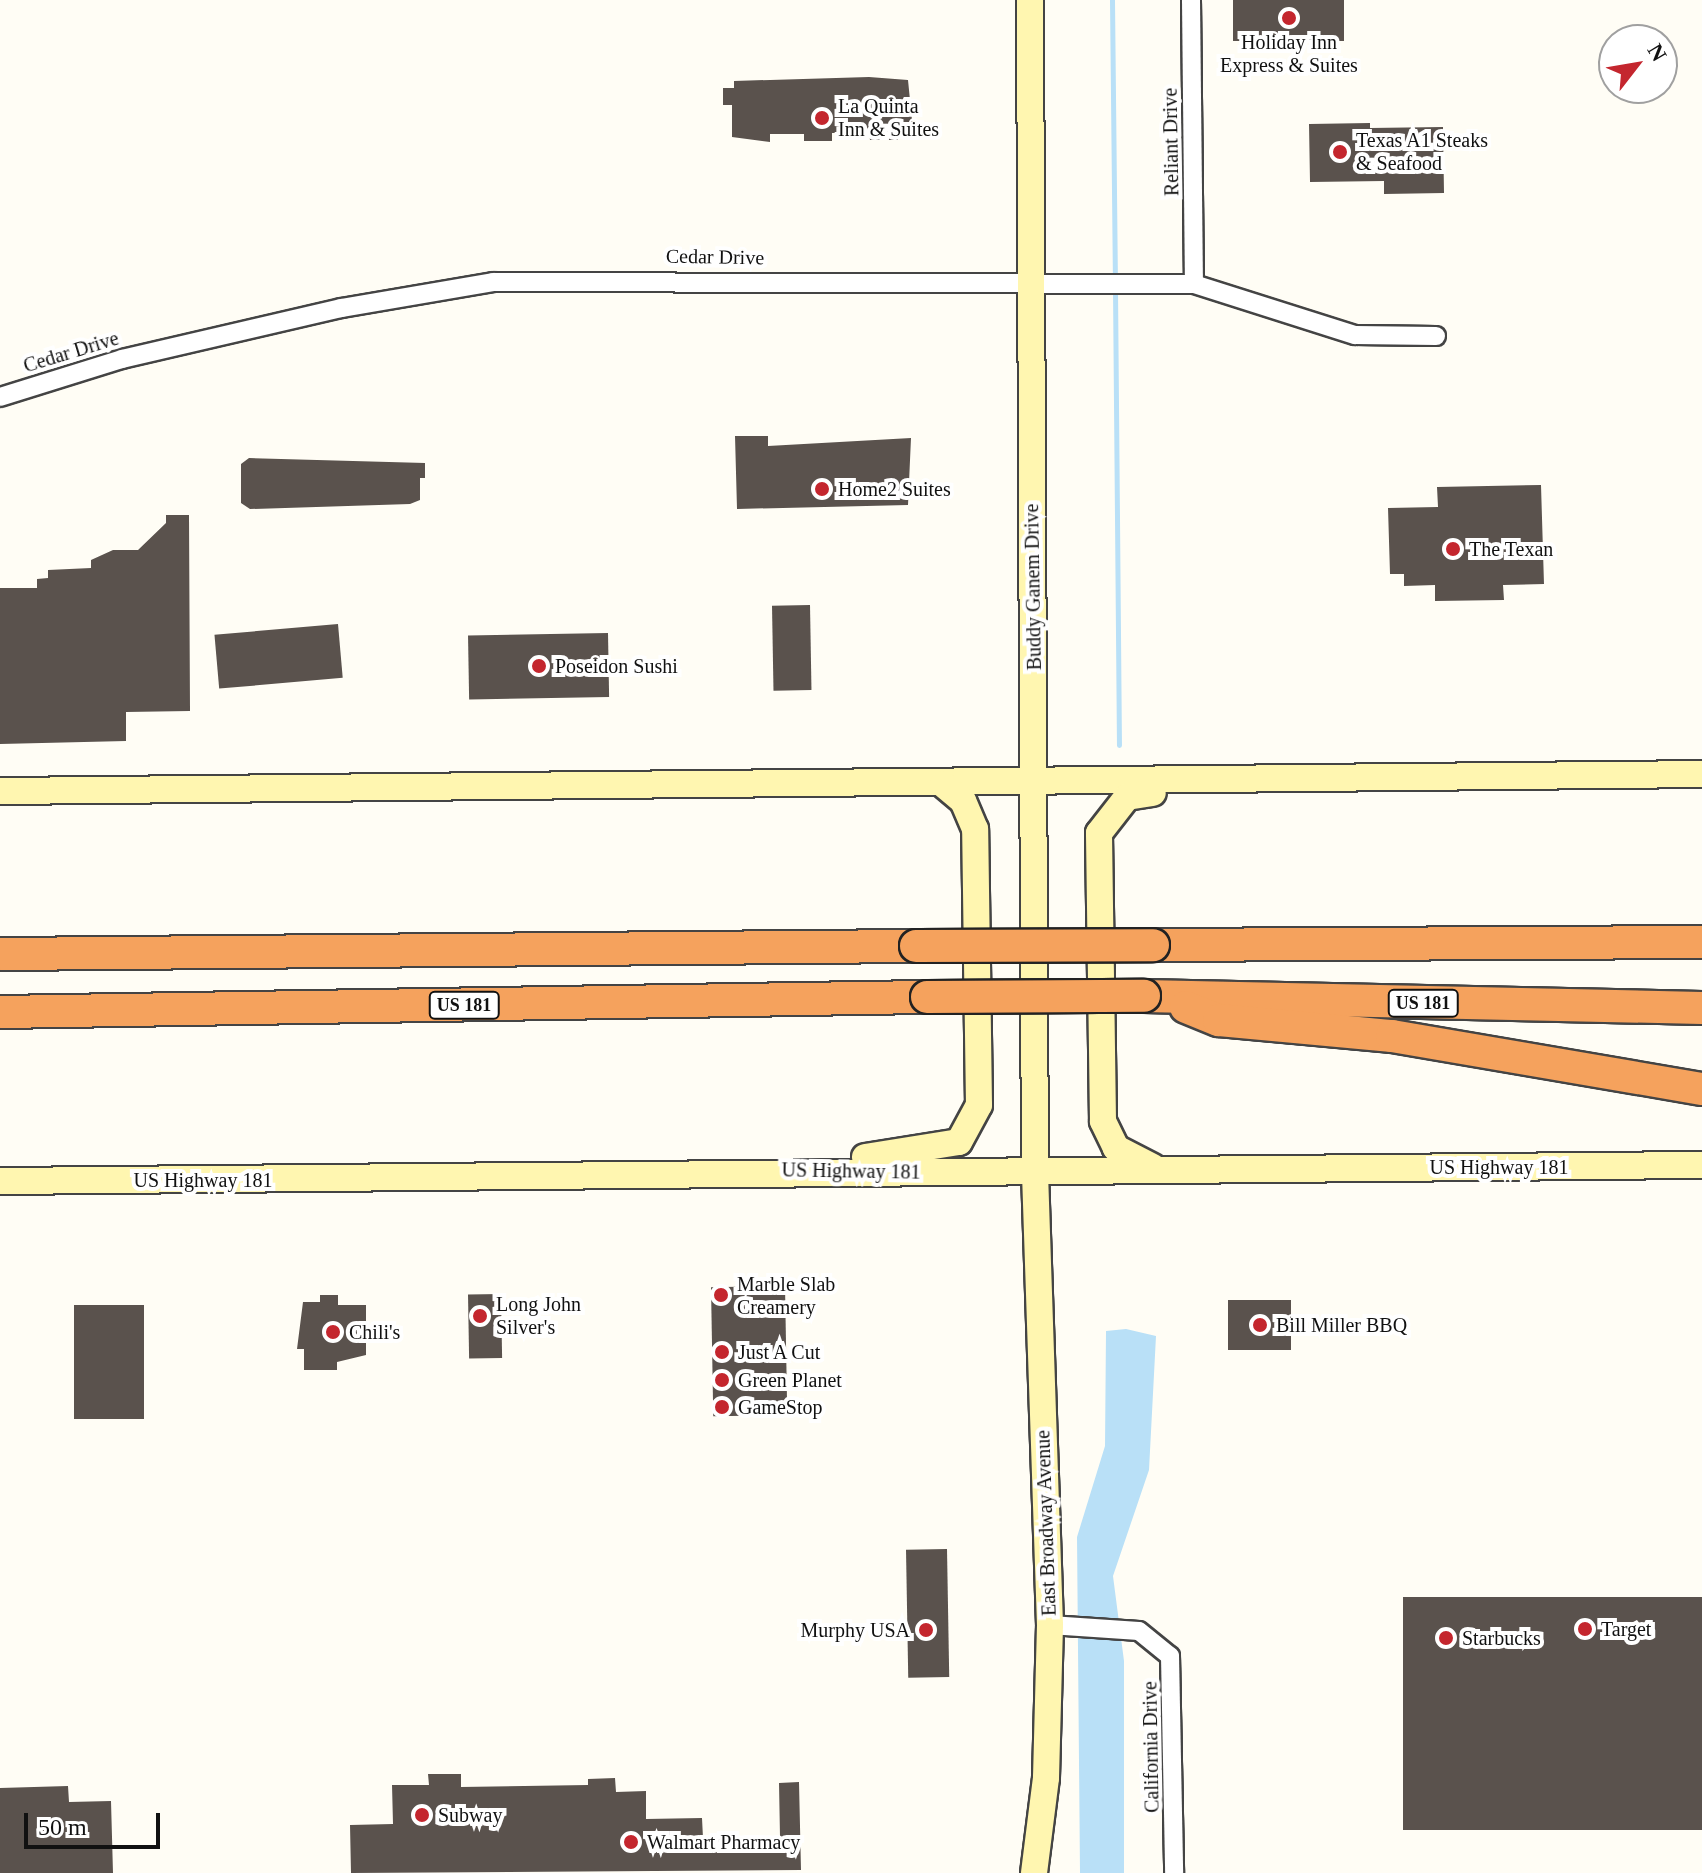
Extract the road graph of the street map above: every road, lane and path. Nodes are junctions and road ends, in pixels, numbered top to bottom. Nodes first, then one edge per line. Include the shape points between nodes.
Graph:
1 (1030, 0) edge
2 (1191, 0) edge
3 (1194, 284) junction
4 (1032, 285) junction
5 (1436, 336) dead end
6 (0, 397) edge
7 (1702, 774) edge
8 (1252, 780) junction
9 (943, 784) junction
10 (1034, 784) junction
11 (0, 791) edge
12 (1702, 924) edge
13 (0, 933) edge
14 (1653, 942) junction
15 (1702, 942) edge
16 (96, 952) junction
17 (0, 954) edge
18 (1153, 996) junction
19 (1702, 1008) edge
20 (0, 1012) edge
21 (1702, 1089) edge
22 (1702, 1165) edge
23 (758, 1169) junction
24 (1156, 1169) junction
25 (1035, 1173) junction
26 (0, 1181) edge
27 (1062, 1626) junction
28 (1034, 1873) edge
29 (1174, 1873) edge

1 - 4 main road, Buddy Ganem Drive
2 - 3 street, Reliant Drive
3 - 4 street, Cedar Drive
3 - 5 street, Cedar Drive via 1355,335
4 - 6 street, Cedar Drive via 493,282 341,308 122,359
4 - 10 main road, Buddy Ganem Drive
7 - 8 main road
8 - 10 main road
8 - 24 main road via 1127,797 1099,833 1103,1121 1116,1148
9 - 10 main road
9 - 11 main road
9 - 23 main road via 963,801 975,829 974,1123 959,1142 931,1149
10 - 25 main road, Buddy Ganem Drive
12 - 14 highway
13 - 16 highway via 41,935
14 - 15 highway
14 - 16 highway, bridge
16 - 17 highway
18 - 19 highway, US 181
18 - 20 highway, US 181, bridge
18 - 21 highway via 1219,1020 1392,1036
22 - 24 main road, US Highway 181
23 - 25 main road, US Highway 181
23 - 26 main road, US Highway 181
24 - 25 main road, US Highway 181
25 - 27 main road, East Broadway Avenue
27 - 28 main road, East Broadway Avenue
27 - 29 street, California Drive via 1148,1633 1170,1656

